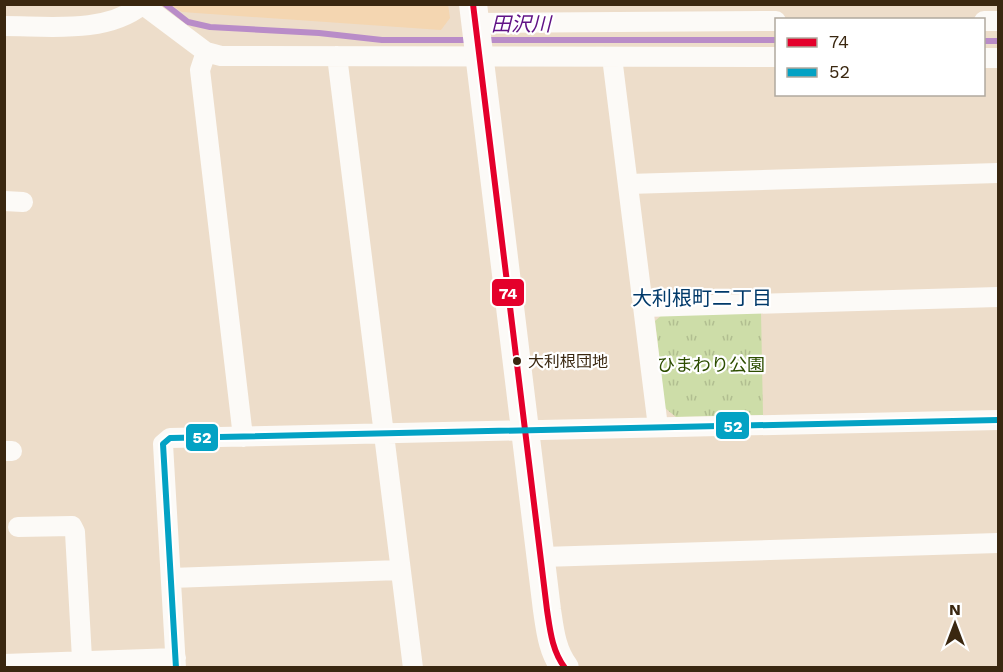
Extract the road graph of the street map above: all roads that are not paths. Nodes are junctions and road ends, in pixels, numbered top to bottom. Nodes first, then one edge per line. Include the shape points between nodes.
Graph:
1 (142, 5) edge
2 (605, 12) edge
3 (474, 14) edge
4 (775, 21) edge
5 (4, 26) edge
6 (206, 52) junction
7 (337, 56) junction
8 (478, 56) junction
9 (612, 57) junction
10 (775, 57) edge
11 (999, 173) edge
12 (628, 184) junction
13 (999, 297) edge
14 (644, 307) junction
15 (999, 420) edge
16 (658, 427) junction
17 (525, 430) junction
18 (384, 433) junction
19 (243, 437) junction
20 (18, 526) dead end
21 (999, 543) edge
22 (542, 557) junction
23 (400, 570) junction
24 (171, 578) junction
25 (82, 659) junction
26 (176, 663) edge
27 (4, 664) edge
28 (413, 668) edge
29 (565, 668) edge

1 - 5 street via 123,16 87,26
1 - 6 street
2 - 3 street
2 - 4 street
3 - 8 street
6 - 7 street via 222,56
6 - 19 street via 200,70
7 - 8 street
7 - 18 street
8 - 9 street
8 - 17 street
9 - 10 street
9 - 12 street
11 - 12 street
12 - 14 street
13 - 14 street
14 - 16 street
15 - 16 street
16 - 17 street
17 - 18 street
17 - 22 street
18 - 19 street
18 - 23 street
19 - 24 street via 165,440
20 - 25 street via 72,526 75,532
21 - 22 street
22 - 29 street via 552,640
23 - 24 street
23 - 28 street
24 - 26 street
25 - 26 street
25 - 27 street

